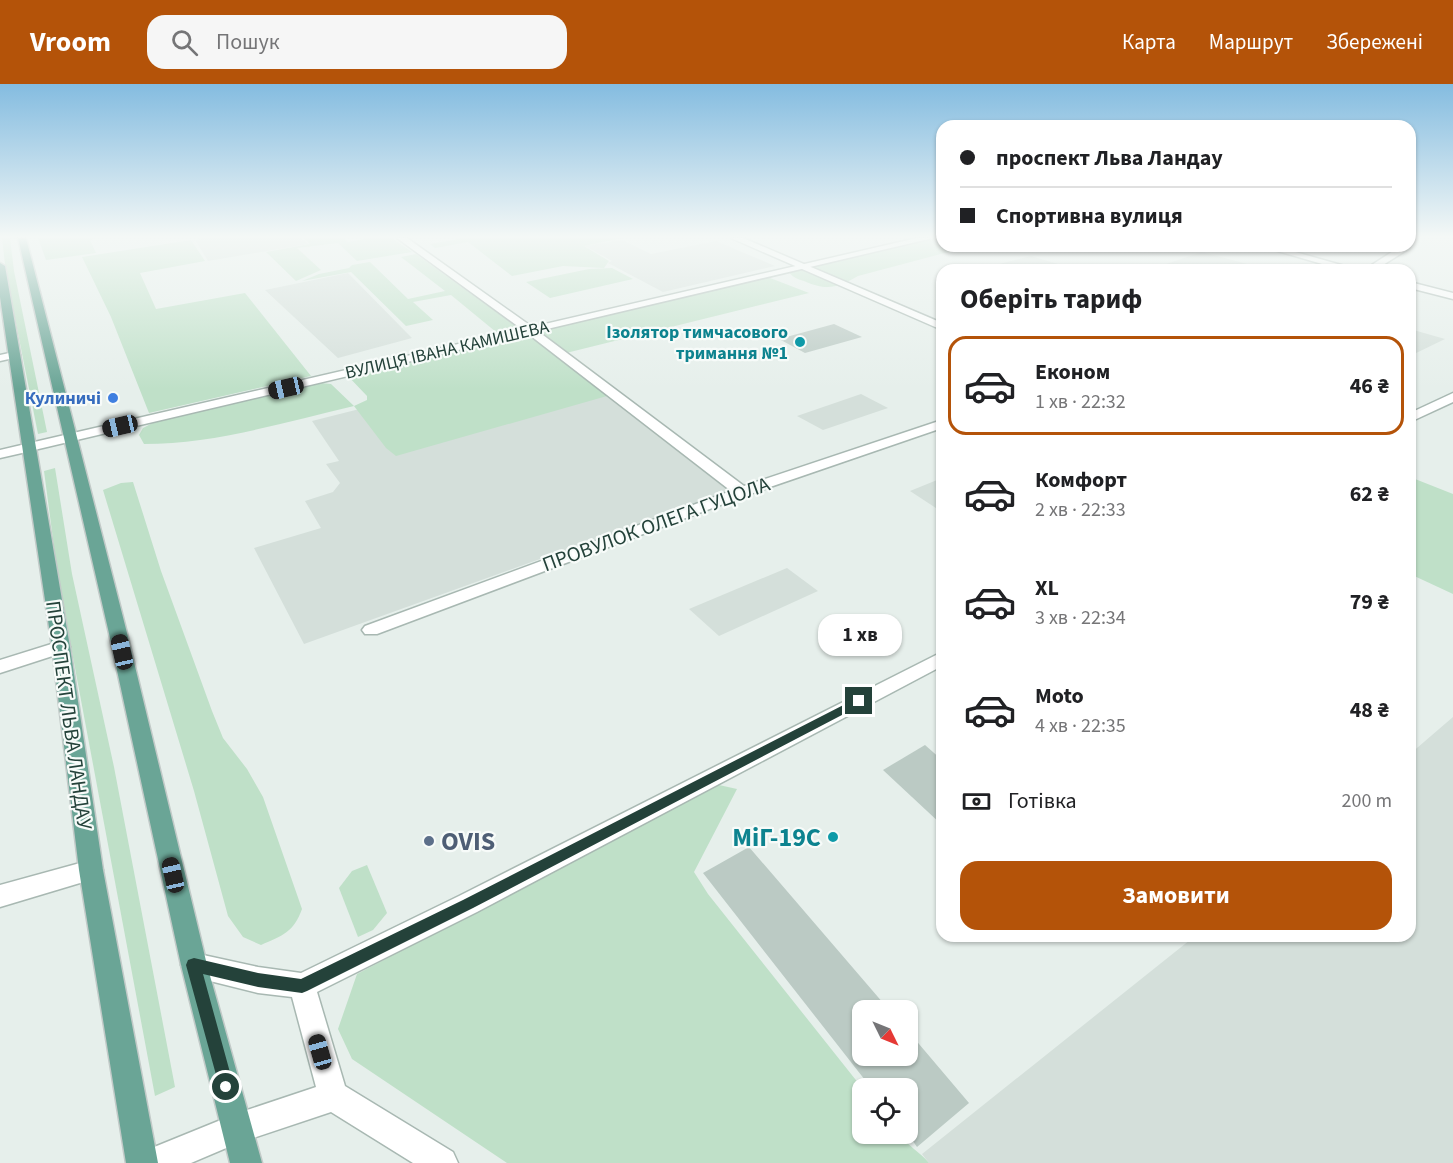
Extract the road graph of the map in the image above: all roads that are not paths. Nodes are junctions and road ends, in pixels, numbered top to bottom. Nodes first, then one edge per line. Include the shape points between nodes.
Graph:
1 (2, 288) edge
2 (34, 288) edge
3 (471, 288) edge
4 (713, 288) edge
5 (853, 288) edge
6 (1423, 288) edge
7 (1453, 296) edge
8 (3, 306) edge
9 (936, 324) edge
10 (531, 331) junction
11 (7, 356) edge
12 (1453, 398) edge
13 (1416, 415) edge
14 (936, 426) edge
15 (70, 437) junction
16 (30, 447) junction
17 (0, 454) edge
18 (742, 492) junction
19 (371, 630) dead end
20 (61, 647) junction
21 (936, 661) edge
22 (0, 667) edge
23 (91, 870) junction
24 (0, 896) edge
25 (194, 965) junction
26 (302, 986) junction
27 (333, 1096) junction
28 (238, 1128) junction
29 (142, 1163) edge
30 (153, 1163) edge
31 (246, 1163) edge
32 (442, 1163) edge

1 - 8 main road, ПРОСПЕКТ ЛЬВА ЛАНДАУ
2 - 15 main road
3 - 10 street
4 - 10 street, ВУЛИЦЯ ІВАНА КАМИШЕВА
5 - 9 street
6 - 7 street
8 - 11 main road, ПРОСПЕКТ ЛЬВА ЛАНДАУ
10 - 15 street, ВУЛИЦЯ ІВАНА КАМИШЕВА
10 - 18 street
11 - 16 main road, ПРОСПЕКТ ЛЬВА ЛАНДАУ
12 - 13 street
14 - 18 street, ПРОВУЛОК ОЛЕГА ГУЦОЛА
15 - 16 street, ВУЛИЦЯ ІВАНА КАМИШЕВА
15 - 25 main road
16 - 17 street, ВУЛИЦЯ ІВАНА КАМИШЕВА
16 - 20 main road, ПРОСПЕКТ ЛЬВА ЛАНДАУ
18 - 19 street, ПРОВУЛОК ОЛЕГА ГУЦОЛА
20 - 22 street
20 - 23 main road, ПРОСПЕКТ ЛЬВА ЛАНДАУ
21 - 26 street
23 - 24 street
23 - 29 main road, ПРОСПЕКТ ЛЬВА ЛАНДАУ
25 - 26 street
25 - 28 main road
26 - 27 street
27 - 28 street
27 - 32 street
28 - 30 street
28 - 31 main road

